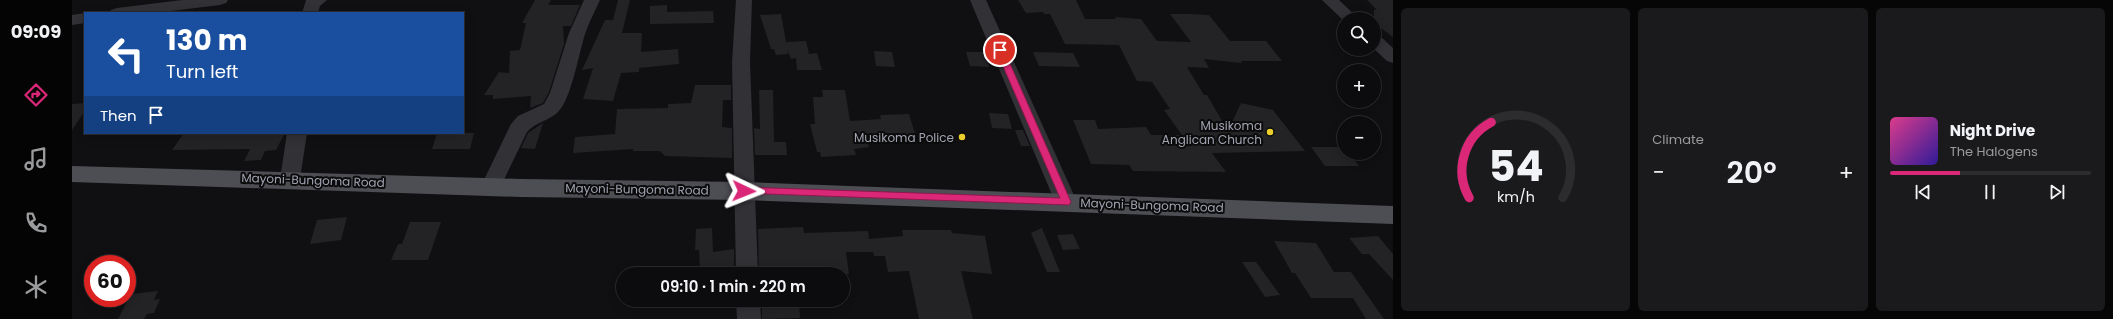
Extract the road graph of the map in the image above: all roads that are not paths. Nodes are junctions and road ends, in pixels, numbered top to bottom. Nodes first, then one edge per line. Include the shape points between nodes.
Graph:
1 (220, 0) edge
2 (592, 0) edge
3 (744, 0) edge
4 (978, 0) edge
5 (1330, 0) edge
6 (125, 12) edge
7 (1343, 12) edge
8 (84, 18) edge
9 (72, 20) edge
10 (1381, 46) edge
11 (1393, 57) edge
12 (297, 134) edge
13 (72, 174) edge
14 (290, 179) junction
15 (492, 186) junction
16 (744, 191) junction
17 (1066, 202) junction
18 (1393, 215) edge
19 (747, 267) edge
20 (748, 307) edge
21 (749, 319) edge

1 - 6 street
2 - 15 street via 577,33 559,93 551,108 525,121 518,129
3 - 16 street via 741,62
4 - 17 street
5 - 7 street
8 - 9 street
10 - 11 street
12 - 14 street
13 - 14 main road, Mayoni-Bungoma Road
14 - 15 main road, Mayoni-Bungoma Road
15 - 16 main road, Mayoni-Bungoma Road
16 - 17 main road, Mayoni-Bungoma Road
16 - 19 street
17 - 18 main road, Mayoni-Bungoma Road
20 - 21 street

